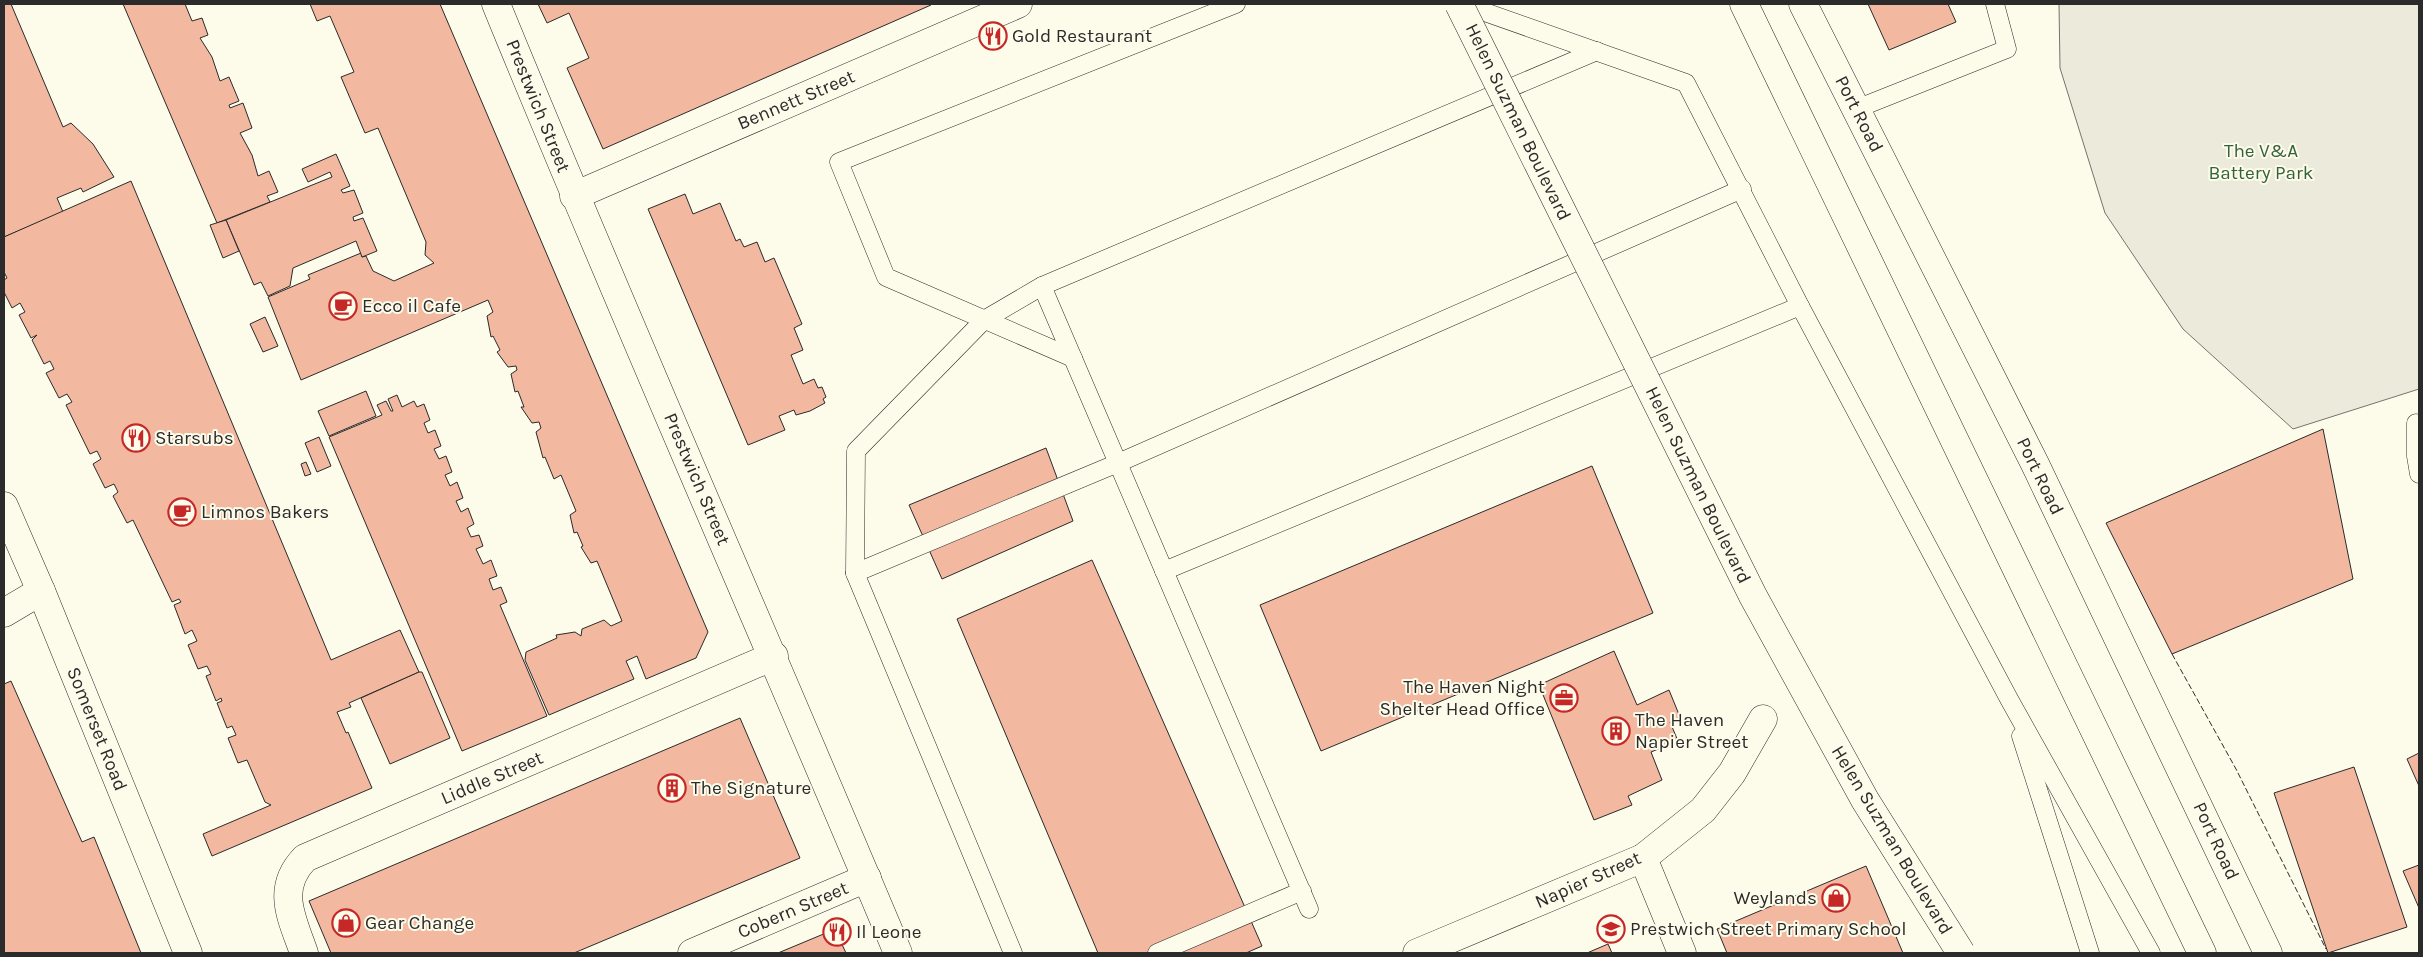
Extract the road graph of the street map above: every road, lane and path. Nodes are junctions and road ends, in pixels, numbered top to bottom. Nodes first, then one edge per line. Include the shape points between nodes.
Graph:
1 (496, 4) edge
2 (1018, 4) edge
3 (1236, 4) edge
4 (1460, 4) edge
5 (1744, 4) edge
6 (1803, 4) edge
7 (1995, 4) edge
8 (1597, 51) junction
9 (1856, 109) junction
10 (1742, 189) junction
11 (574, 196) junction
12 (1042, 286) junction
13 (1800, 306) junction
14 (984, 320) junction
15 (1072, 358) junction
16 (2416, 423) dead end
17 (1118, 463) junction
18 (2419, 474) edge
19 (4, 506) edge
20 (1164, 571) junction
21 (855, 573) junction
22 (41, 591) junction
23 (4, 613) edge
24 (774, 656) junction
25 (2009, 700) junction
26 (1763, 719) dead end
27 (1643, 858) junction
28 (867, 878) junction
29 (1302, 891) junction
30 (1310, 909) dead end
31 (188, 953) edge
32 (304, 953) edge
33 (692, 953) edge
34 (898, 953) edge
35 (1013, 953) edge
36 (1157, 953) edge
37 (1417, 953) edge
38 (1682, 953) edge
39 (1961, 953) edge
40 (2090, 953) edge
41 (2151, 953) edge
42 (2202, 953) edge
43 (2268, 953) edge

1 - 11 street, Prestwich Street
2 - 11 street, Bennett Street
3 - 14 lane via 840,162 886,277
4 - 8 lane
4 - 39 street, Helen Suzman Boulevard, bridge via 1753,596 1865,800
5 - 42 street
6 - 9 street, Port Road
7 - 9 lane via 2007,49
8 - 10 lane via 1686,83
8 - 12 lane
9 - 43 street, Port Road via 2035,464
10 - 13 lane
10 - 17 lane
11 - 24 street, Prestwich Street
12 - 14 lane
12 - 15 lane
13 - 20 lane
13 - 25 lane
14 - 15 lane
14 - 21 lane via 856,451
15 - 17 lane
16 - 18 lane
17 - 20 lane
17 - 21 lane
19 - 22 street, Somerset Road
20 - 29 lane
21 - 35 lane
22 - 23 street
22 - 31 street, Somerset Road
24 - 28 street, Prestwich Street
24 - 32 street, Liddle Street via 305,858 290,879 287,895
25 - 40 lane
25 - 41 lane
26 - 27 street, Napier Street via 1732,773 1702,810
27 - 37 street, Napier Street
27 - 38 street
28 - 33 street, Cobern Street
28 - 34 street, Prestwich Street
29 - 30 lane
29 - 36 lane

